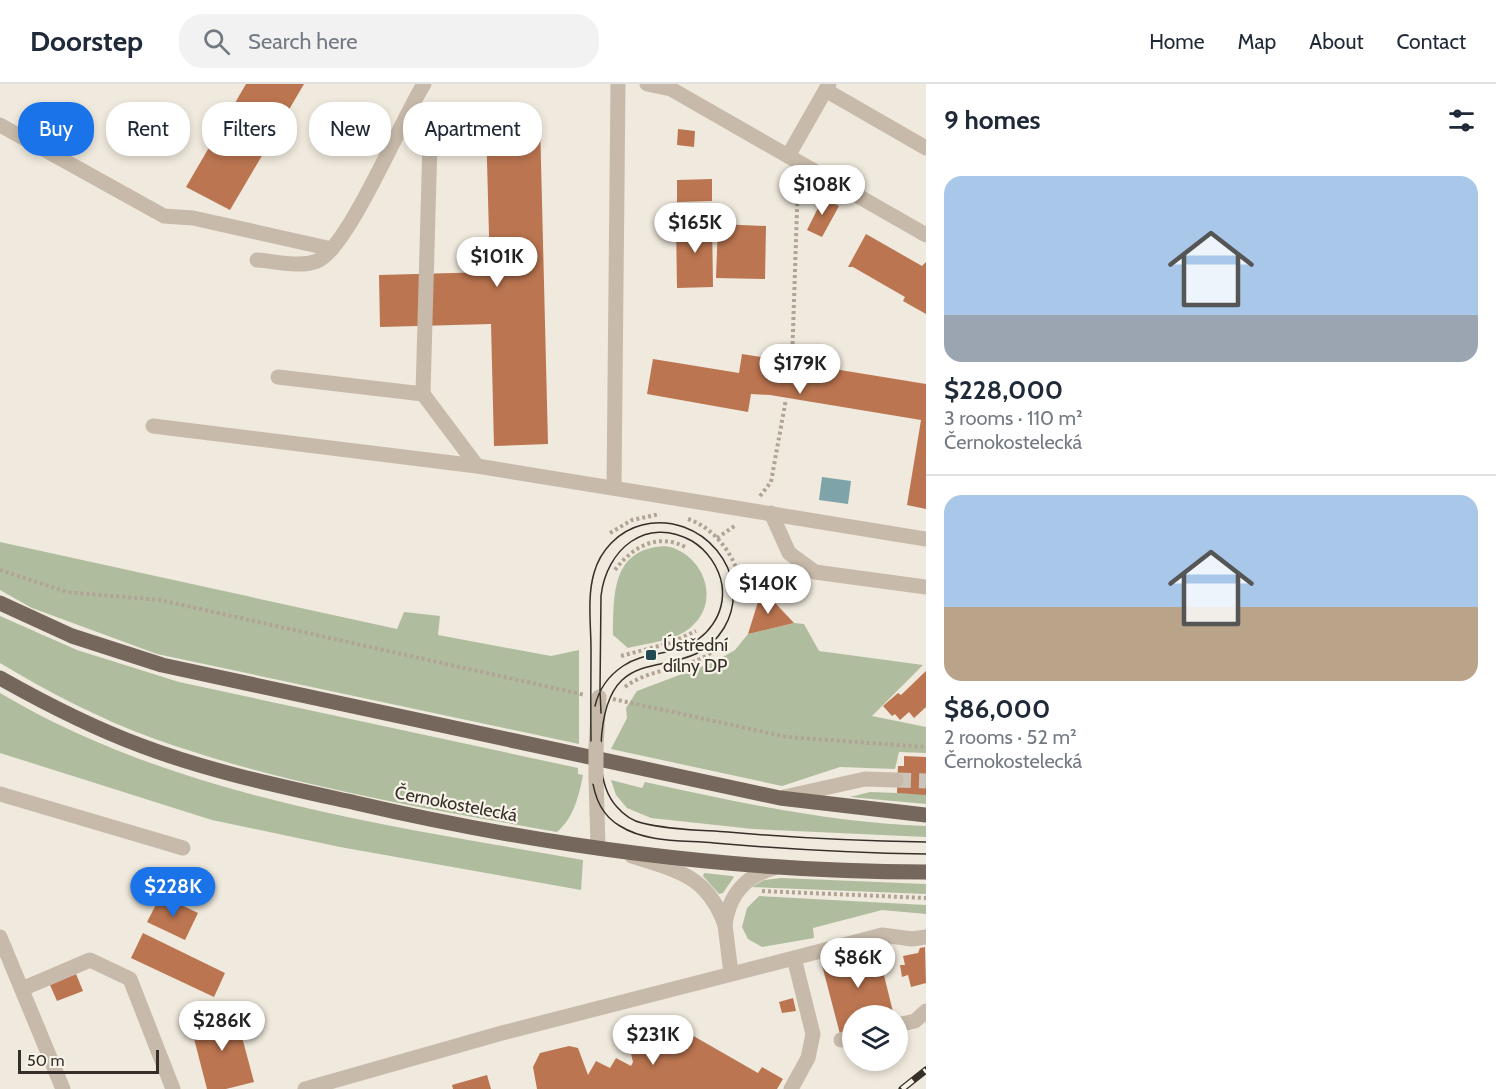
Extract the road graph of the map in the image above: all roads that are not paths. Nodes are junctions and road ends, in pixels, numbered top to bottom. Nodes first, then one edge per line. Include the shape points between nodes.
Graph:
1 (424, 84) edge
2 (618, 84) edge
3 (647, 84) edge
4 (828, 87) edge
5 (0, 124) edge
6 (926, 148) edge
7 (430, 156) edge
8 (788, 156) junction
9 (926, 235) edge
10 (332, 249) junction
11 (257, 260) dead end
12 (278, 377) dead end
13 (423, 394) junction
14 (153, 426) dead end
15 (477, 466) junction
16 (614, 487) junction
17 (771, 513) junction
18 (926, 539) edge
19 (926, 587) edge
20 (0, 603) edge
21 (0, 678) edge
22 (604, 698) road end
23 (896, 780) tunnel mouth
24 (0, 794) edge
25 (780, 798) junction
26 (926, 815) edge
27 (183, 848) dead end
28 (605, 849) junction
29 (782, 866) junction
30 (926, 872) edge
31 (725, 925) junction
32 (0, 937) edge
33 (926, 937) edge
34 (794, 958) junction
35 (731, 973) junction
36 (21, 988) junction
37 (926, 1011) edge
38 (908, 1023) edge
39 (63, 1089) edge
40 (173, 1089) edge
41 (305, 1089) edge
42 (791, 1089) edge

1 - 10 street via 375,180
2 - 16 street
3 - 8 street via 671,89
4 - 6 street
4 - 8 street
5 - 10 street via 164,216 193,218
7 - 13 street
8 - 9 street
10 - 11 street via 320,261 307,264
12 - 13 street
13 - 15 street
14 - 15 street
15 - 16 street
16 - 17 street
17 - 18 street
17 - 19 street via 789,553 815,572
20 - 25 main road via 72,636 162,665
21 - 28 main road, Černokostelecká via 86,723 182,760 435,821
22 - 28 street, bridge via 596,747
23 - 25 street via 865,779
24 - 27 street
25 - 26 main road
28 - 29 main road, Černokostelecká
28 - 31 street via 692,877 714,902
29 - 30 main road, Černokostelecká
29 - 31 street via 760,873 737,890 729,904
31 - 35 street
32 - 36 street
33 - 34 street via 882,935
34 - 35 street
34 - 42 street via 813,1034 808,1058
35 - 41 street
36 - 39 street
36 - 40 street via 90,960 130,979
37 - 38 street

